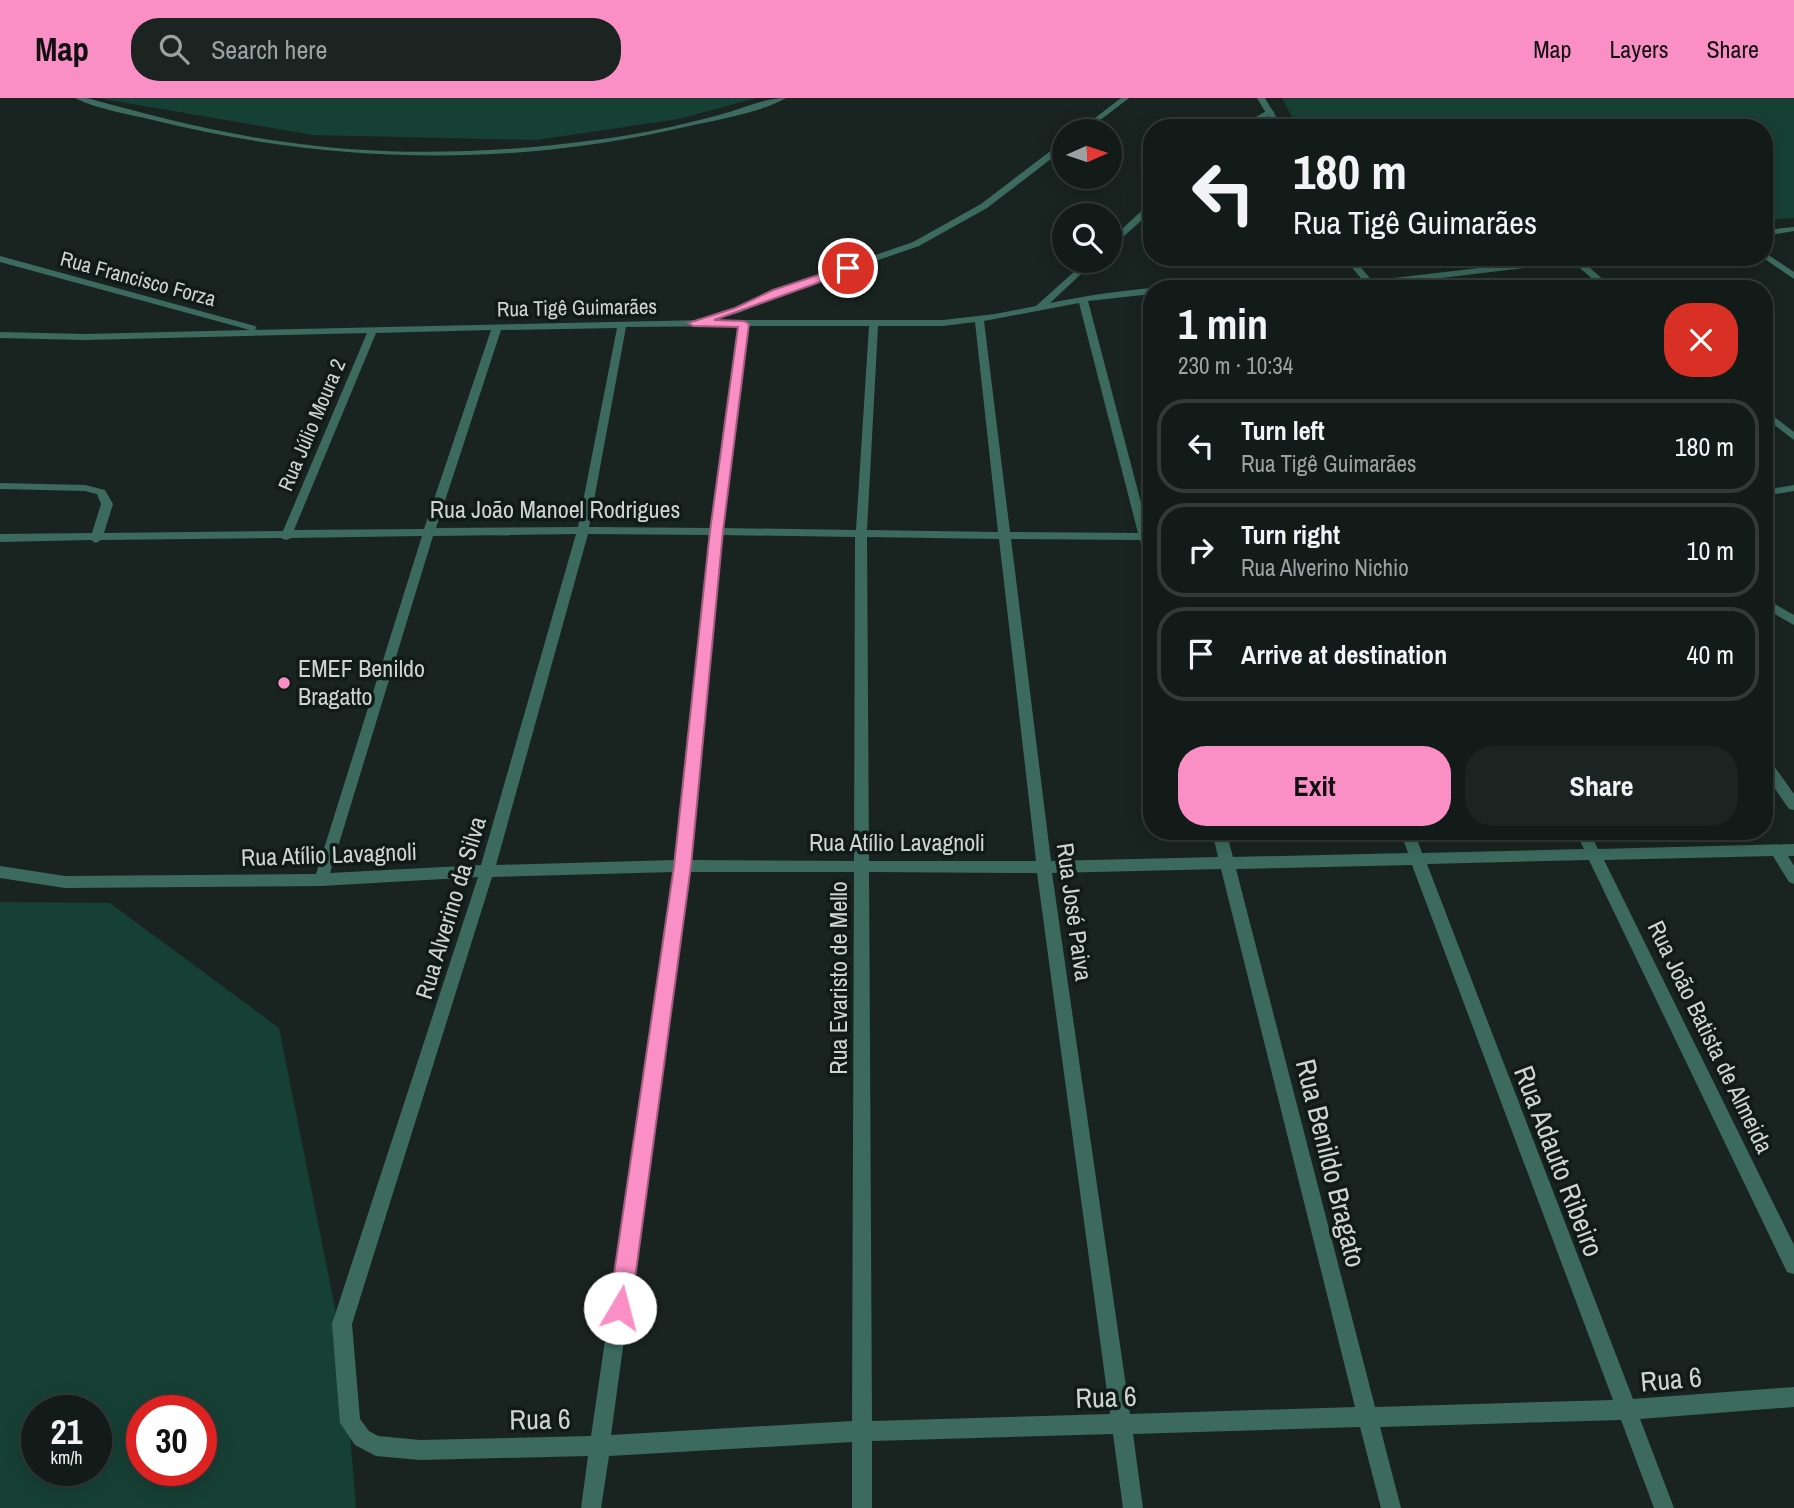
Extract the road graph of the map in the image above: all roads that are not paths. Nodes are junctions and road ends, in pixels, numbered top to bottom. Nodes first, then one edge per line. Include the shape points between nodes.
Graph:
1 (79, 98) edge
2 (782, 98) edge
3 (1125, 98) edge
4 (1261, 98) edge
5 (1272, 112) junction
6 (1098, 119) edge
7 (1258, 119) edge
8 (1275, 119) edge
9 (1052, 154) edge
10 (1143, 214) edge
11 (1794, 229) edge
12 (1773, 232) edge
13 (1122, 233) edge
14 (0, 259) edge
15 (1773, 261) edge
16 (1355, 266) edge
17 (1528, 266) edge
18 (1582, 266) edge
19 (1078, 273) edge
20 (1794, 276) edge
21 (1367, 280) edge
22 (1419, 280) edge
23 (1599, 280) edge
24 (1143, 292) edge
25 (1083, 299) junction
26 (1037, 310) junction
27 (979, 320) junction
28 (693, 323) junction
29 (874, 323) junction
30 (744, 324) junction
31 (622, 325) junction
32 (497, 328) junction
33 (373, 330) junction
34 (267, 332) junction
35 (0, 335) edge
36 (1773, 419) edge
37 (1794, 436) edge
38 (0, 486) edge
39 (1794, 488) edge
40 (1773, 491) edge
41 (1143, 519) edge
42 (583, 530) junction
43 (431, 531) junction
44 (716, 531) junction
45 (861, 535) junction
46 (1004, 535) junction
47 (286, 536) junction
48 (1143, 537) edge
49 (0, 538) edge
50 (96, 539) junction
51 (1773, 608) edge
52 (1794, 621) edge
53 (1773, 776) edge
54 (1794, 805) edge
55 (1221, 840) edge
56 (1411, 840) edge
57 (1586, 840) edge
58 (1794, 850) edge
59 (1777, 851) junction
60 (1593, 854) junction
61 (1418, 859) junction
62 (1227, 864) junction
63 (862, 865) junction
64 (682, 866) junction
65 (1044, 867) junction
66 (487, 871) junction
67 (0, 872) edge
68 (1794, 878) edge
69 (321, 880) junction
70 (1794, 1265) edge
71 (1794, 1397) edge
72 (1625, 1410) junction
73 (1368, 1415) junction
74 (1124, 1424) junction
75 (862, 1431) junction
76 (601, 1446) junction
77 (420, 1450) joint
78 (591, 1508) edge
79 (862, 1508) edge
80 (1133, 1508) edge
81 (1391, 1508) edge
82 (1664, 1508) edge

1 - 2 street via 278,143 438,153 624,138
3 - 6 street
4 - 5 street
5 - 7 street
5 - 8 street
9 - 28 street via 984,206 916,244
10 - 13 street
11 - 12 street
14 - 34 street, Rua Francisco Forza
15 - 20 street
16 - 21 street
17 - 22 street
18 - 23 street
19 - 26 street
24 - 25 street, Rua Tigê Guimarães
25 - 26 street, Rua Tigê Guimarães
25 - 41 street
26 - 27 street, Rua Tigê Guimarães
27 - 29 street, Rua Tigê Guimarães
27 - 46 street, Rua José Paiva
28 - 30 street, Rua Tigê Guimarães
28 - 31 street, Rua Tigê Guimarães
29 - 30 street, Rua Tigê Guimarães
29 - 45 street, Rua Evaristo de Mello
30 - 44 street
31 - 32 street, Rua Tigê Guimarães
31 - 42 street, Rua Alverino da Silva
32 - 33 street, Rua Tigê Guimarães
32 - 43 street via 448,466
33 - 34 street, Rua Tigê Guimarães
33 - 47 street, Rua Júlio Moura 2
34 - 35 street, Rua Tigê Guimarães
36 - 37 street
38 - 50 street via 101,492 107,504
39 - 40 street
42 - 43 street, Rua João Manoel Rodrigues
42 - 44 street, Rua João Manoel Rodrigues
42 - 66 street, Rua Alverino da Silva
43 - 47 street, Rua João Manoel Rodrigues
43 - 69 street
44 - 45 street, Rua João Manoel Rodrigues
44 - 64 street
45 - 46 street, Rua João Manoel Rodrigues
45 - 63 street, Rua Evaristo de Mello
46 - 48 street, Rua João Manoel Rodrigues
46 - 65 street, Rua José Paiva
47 - 50 street, Rua João Manoel Rodrigues
49 - 50 street, Rua João Manoel Rodrigues
51 - 52 street
53 - 54 street
55 - 62 street, Rua Benildo Bragato
56 - 61 street, Rua Adauto Ribeiro
57 - 60 street, Rua João Batista de Almeida
58 - 59 street, Rua Atílio Lavagnoli
59 - 60 street, Rua Atílio Lavagnoli
59 - 68 street
60 - 61 street, Rua Atílio Lavagnoli
60 - 70 street, Rua João Batista de Almeida
61 - 62 street, Rua Atílio Lavagnoli
61 - 72 street, Rua Adauto Ribeiro
62 - 65 street, Rua Atílio Lavagnoli
62 - 73 street, Rua Benildo Bragato
63 - 64 street, Rua Atílio Lavagnoli
63 - 65 street, Rua Atílio Lavagnoli
63 - 75 street, Rua Evaristo de Mello
64 - 66 street, Rua Atílio Lavagnoli
64 - 76 street
65 - 74 street, Rua José Paiva
66 - 69 street, Rua Atílio Lavagnoli
66 - 77 street, Rua Alverino da Silva via 342,1324 350,1423 376,1446
67 - 69 street, Rua Atílio Lavagnoli via 65,882
71 - 72 street, Rua 6
72 - 73 street, Rua 6
72 - 82 street, Rua Adauto Ribeiro
73 - 74 street, Rua 6
73 - 81 street, Rua Benildo Bragato
74 - 75 street, Rua 6
74 - 80 street, Rua José Paiva
75 - 76 street, Rua 6
75 - 79 street, Rua Evaristo de Mello
76 - 77 street, Rua 6
76 - 78 street

